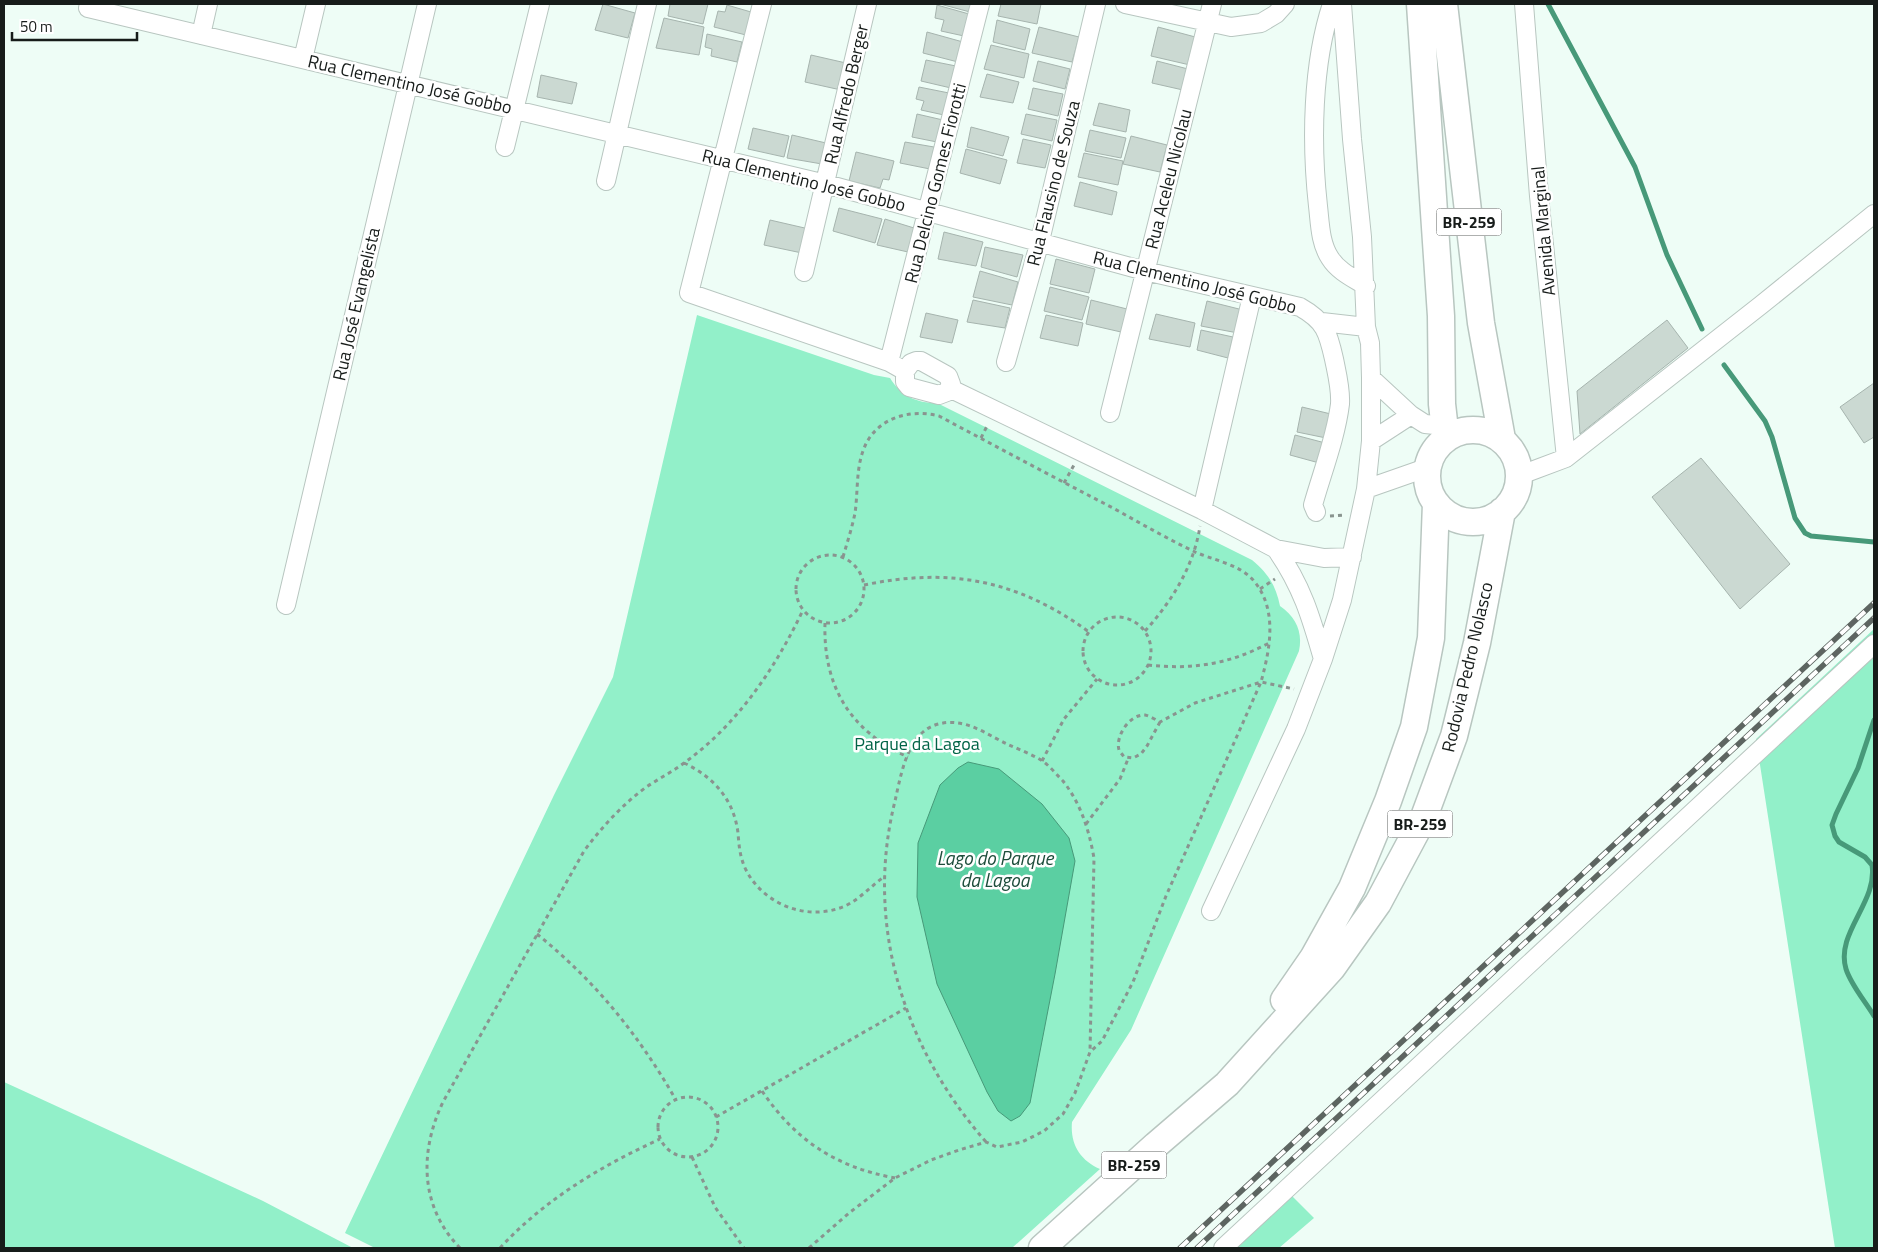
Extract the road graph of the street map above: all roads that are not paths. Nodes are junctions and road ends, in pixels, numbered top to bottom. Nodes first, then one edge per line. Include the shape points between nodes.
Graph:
1 (208, 4) edge
2 (316, 4) edge
3 (427, 4) edge
4 (540, 4) edge
5 (647, 4) edge
6 (762, 4) edge
7 (867, 4) edge
8 (980, 4) edge
9 (1096, 4) edge
10 (1125, 4) edge
11 (1212, 4) edge
12 (1285, 4) edge
13 (1332, 4) edge
14 (1342, 4) edge
15 (1420, 4) edge
16 (1444, 4) edge
17 (1524, 4) edge
18 (89, 6) edge
19 (1208, 22) junction
20 (201, 35) junction
21 (303, 59) junction
22 (407, 83) junction
23 (515, 109) junction
24 (618, 135) junction
25 (506, 147) dead end
26 (723, 160) junction
27 (606, 181) dead end
28 (826, 184) junction
29 (928, 211) junction
30 (1874, 214) edge
31 (1040, 241) junction
32 (1145, 271) junction
33 (804, 272) dead end
34 (1366, 286) junction
35 (1252, 296) junction
36 (1322, 322) junction
37 (1366, 327) junction
38 (889, 362) junction
39 (1006, 362) dead end
40 (905, 371) junction
41 (1372, 378) junction
42 (949, 388) junction
43 (1110, 413) dead end
44 (1411, 415) junction
45 (1445, 433) junction
46 (1502, 439) junction
47 (1371, 441) junction
48 (1566, 458) junction
49 (1426, 468) junction
50 (1518, 476) junction
51 (1366, 489) junction
52 (1436, 503) junction
53 (1202, 510) junction
54 (1502, 511) junction
55 (1316, 512) road end
56 (1276, 549) junction
57 (1352, 557) junction
58 (286, 605) dead end
59 (1874, 644) edge
60 (1323, 659) junction
61 (1211, 911) dead end
62 (1227, 1084) junction
63 (1042, 1248) edge
64 (1223, 1248) edge

1 - 20 street
2 - 21 street
3 - 22 street, Rua José Evangelista
4 - 23 street
5 - 24 street
6 - 26 street
7 - 28 street, Rua Alfredo Berger
8 - 29 street, Rua Delcino Gomes Fiorotti
9 - 31 street, Rua Flausino de Souza
10 - 19 street
11 - 19 street, Rua Aceleu Nicolau
12 - 19 street via 1261,23 1232,27
13 - 34 street via 1320,54 1315,97 1316,185 1321,235 1329,257 1340,269
14 - 34 street
15 - 45 highway, BR-259 via 1441,316
16 - 46 highway, BR-259 via 1481,323
17 - 48 street, Avenida Marginal via 1539,196
18 - 20 street, Rua Clementino José Gobbo
19 - 32 street, Rua Aceleu Nicolau
20 - 21 street, Rua Clementino José Gobbo
21 - 22 street, Rua Clementino José Gobbo
22 - 23 street, Rua Clementino José Gobbo
22 - 58 street, Rua José Evangelista
23 - 24 street, Rua Clementino José Gobbo
23 - 25 street
24 - 26 street, Rua Clementino José Gobbo
24 - 27 street
26 - 28 street, Rua Clementino José Gobbo
26 - 38 street via 689,293
28 - 29 street, Rua Clementino José Gobbo
28 - 33 street, Rua Alfredo Berger
29 - 31 street, Rua Clementino José Gobbo
29 - 38 street, Rua Delcino Gomes Fiorotti
30 - 48 street
31 - 32 street, Rua Clementino José Gobbo
31 - 39 street, Rua Flausino de Souza
32 - 35 street, Rua Clementino José Gobbo
32 - 43 street, Rua Aceleu Nicolau
34 - 37 street
35 - 36 street, Rua Clementino José Gobbo via 1300,307
35 - 53 street
36 - 37 street
36 - 55 street via 1331,348 1340,403 1313,504
37 - 41 street
38 - 40 street
40 - 42 street via 909,387 939,395
40 - 42 street via 911,363 921,361 948,376
41 - 44 street
41 - 47 street
42 - 53 street
44 - 45 street
44 - 47 street
45 - 46 highway via 1480,429
45 - 49 highway
46 - 50 highway via 1517,459
47 - 51 street
48 - 50 street
49 - 51 street
49 - 52 highway via 1428,492
50 - 54 highway via 1519,484 1509,506
51 - 57 street
52 - 54 highway via 1442,512 1465,522 1489,520
52 - 62 highway, Rodovia Pedro Nolasco / BR-259 via 1431,638 1414,727 1388,801 1352,888 1313,958
53 - 56 street
54 - 62 highway, Rodovia Pedro Nolasco / BR-259 via 1454,736 1424,818 1378,903 1332,968
56 - 57 street via 1324,558
56 - 60 street via 1300,588
57 - 60 street
59 - 64 street
60 - 61 street via 1296,729
62 - 63 highway, Rodovia Pedro Nolasco / BR-259

